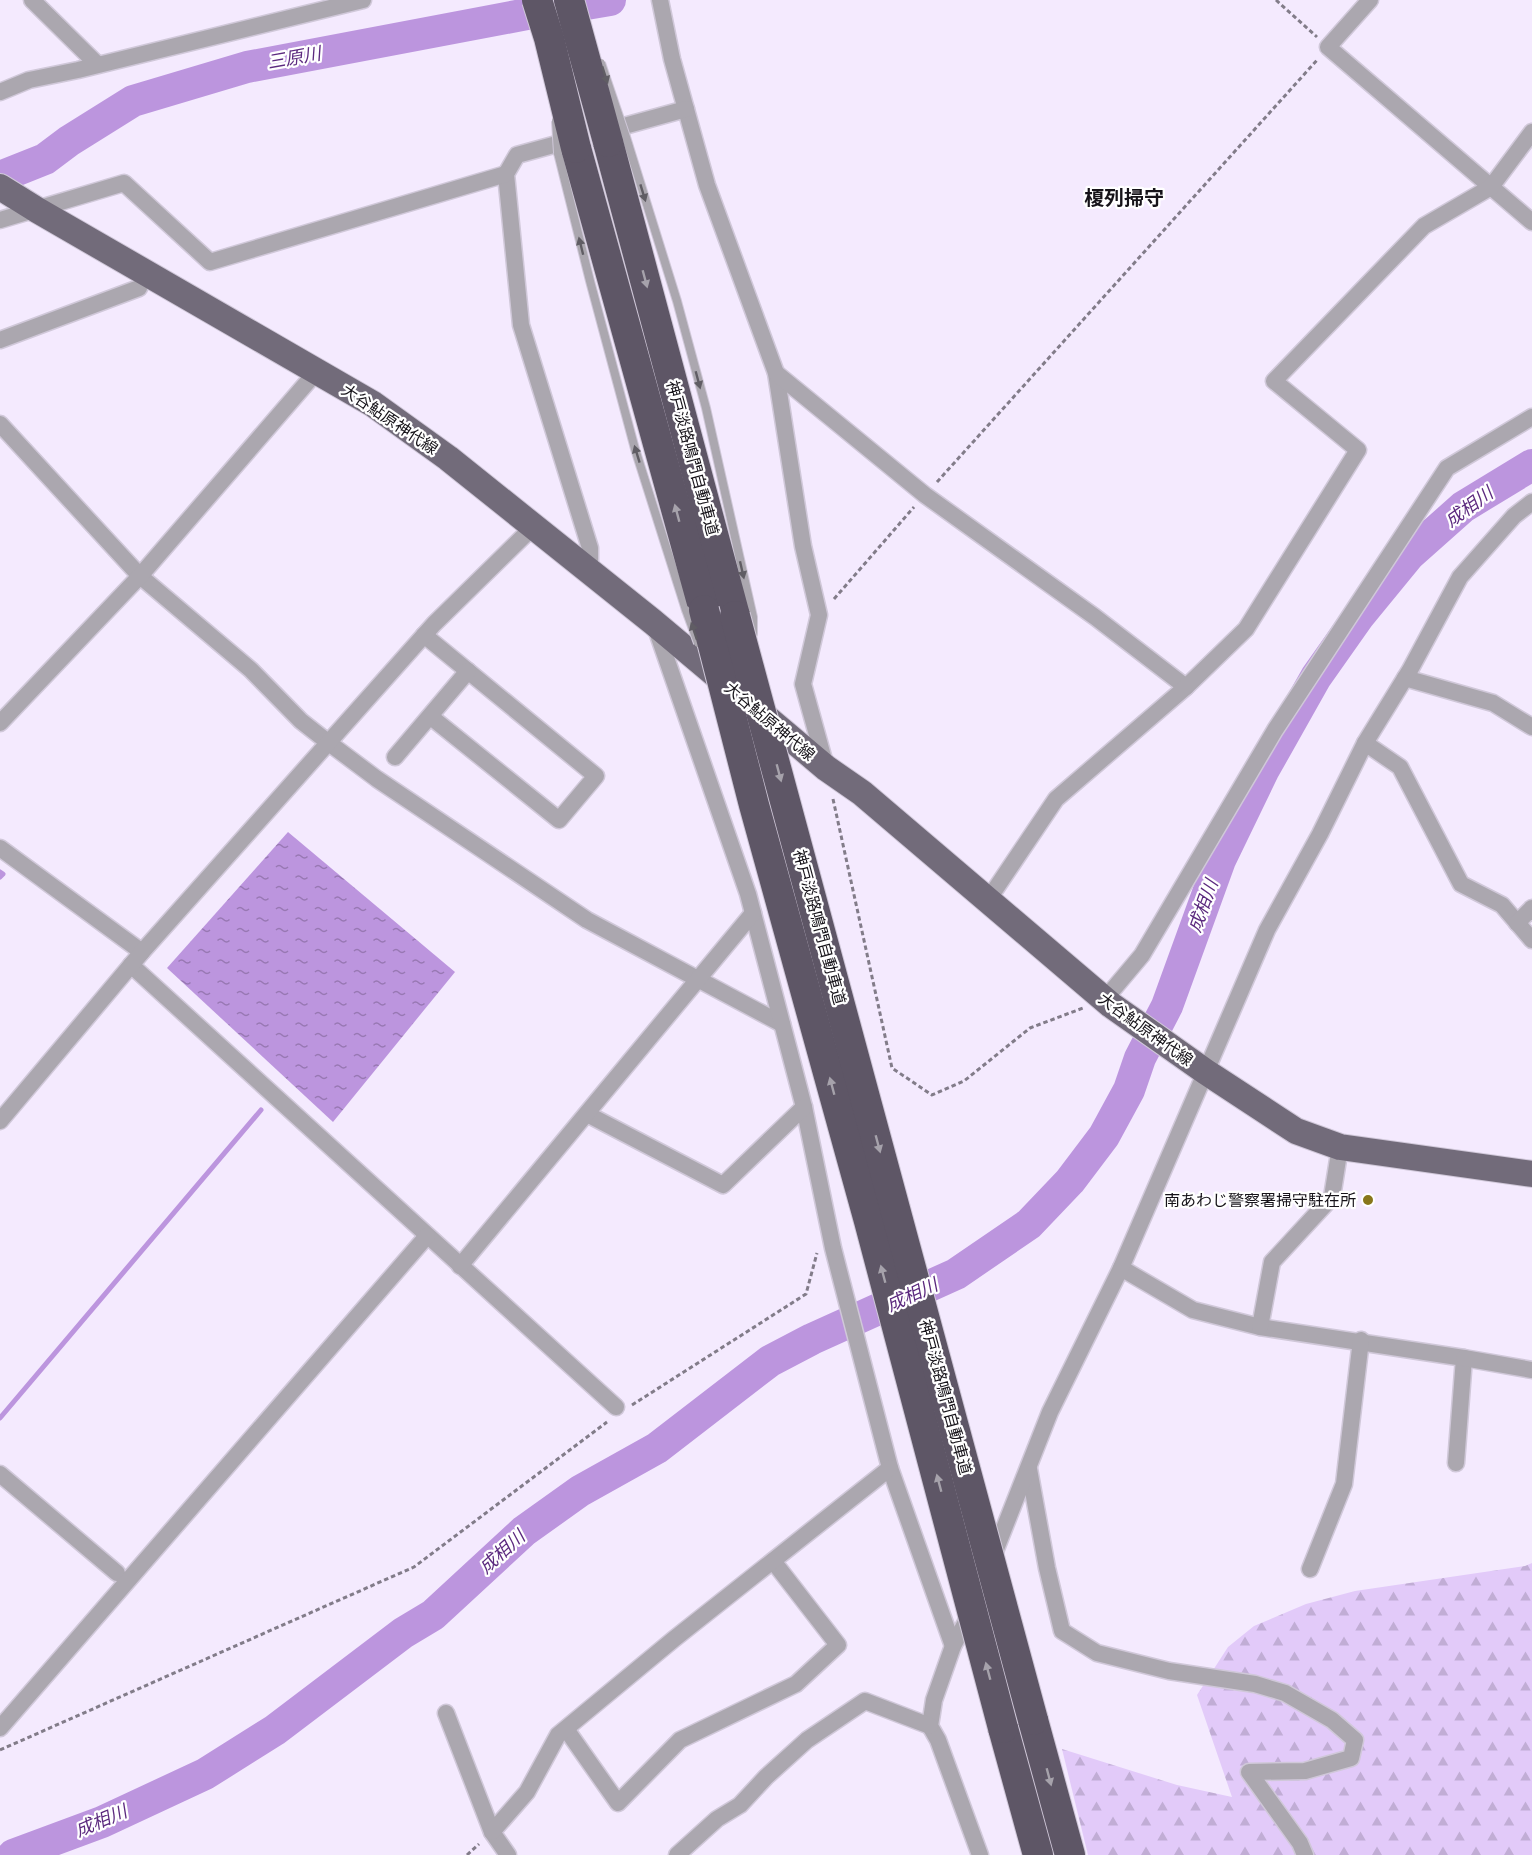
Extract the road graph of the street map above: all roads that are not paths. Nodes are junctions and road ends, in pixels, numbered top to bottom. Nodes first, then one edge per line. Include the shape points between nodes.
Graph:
1 (32, 0) edge
2 (363, 0) edge
3 (537, 0) edge
4 (569, 0) edge
5 (660, 0) edge
6 (1371, 0) edge
7 (549, 38) junction
8 (598, 53) dead end
9 (97, 64) junction
10 (0, 92) edge
11 (554, 96) dead end
12 (555, 107) dead end
13 (686, 110) junction
14 (1532, 132) edge
15 (617, 140) junction
16 (567, 151) junction
17 (506, 174) junction
18 (0, 187) edge
19 (1491, 187) junction
20 (32, 207) junction
21 (0, 220) edge
22 (1532, 222) edge
23 (139, 288) dead end
24 (0, 340) edge
25 (317, 371) junction
26 (776, 373) junction
27 (1532, 417) edge
28 (0, 424) edge
29 (1532, 502) edge
30 (533, 527) junction
31 (590, 572) junction
32 (140, 576) junction
33 (695, 610) junction
34 (653, 622) junction
35 (424, 635) junction
36 (468, 671) junction
37 (1405, 678) junction
38 (713, 686) dead end
39 (1186, 687) junction
40 (717, 697) dead end
41 (431, 717) junction
42 (0, 723) edge
43 (1532, 727) edge
44 (330, 743) junction
45 (1365, 743) junction
46 (395, 757) dead end
47 (826, 768) junction
48 (754, 805) junction
49 (0, 848) edge
50 (988, 900) junction
51 (1532, 908) edge
52 (753, 913) junction
53 (1517, 923) junction
54 (1532, 940) edge
55 (142, 952) junction
56 (131, 965) junction
57 (699, 980) junction
58 (1108, 1002) junction
59 (782, 1024) junction
60 (1199, 1068) junction
61 (804, 1107) junction
62 (587, 1114) junction
63 (0, 1121) edge
64 (1340, 1147) junction
65 (1532, 1174) edge
66 (428, 1236) junction
67 (460, 1266) junction
68 (1121, 1268) junction
69 (1260, 1327) junction
70 (1361, 1341) junction
71 (1464, 1358) junction
72 (1532, 1370) edge
73 (618, 1411) road end
74 (1456, 1463) dead end
75 (890, 1468) junction
76 (1029, 1468) junction
77 (0, 1474) edge
78 (772, 1561) junction
79 (1310, 1569) dead end
80 (117, 1573) dead end
81 (953, 1646) junction
82 (446, 1713) dead end
83 (930, 1726) junction
84 (0, 1728) edge
85 (566, 1729) junction
86 (492, 1832) junction
87 (508, 1855) edge
88 (677, 1855) edge
89 (981, 1855) edge
90 (1038, 1855) edge
91 (1070, 1855) edge
92 (1305, 1855) edge

1 - 9 street
2 - 9 street
3 - 7 highway, 神戸淡路鳴門自動車道, bridge
4 - 15 highway, 神戸淡路鳴門自動車道, bridge
5 - 13 street
6 - 19 street via 1328,47
7 - 11 lane, bridge
7 - 16 highway, 神戸淡路鳴門自動車道, bridge
8 -> 15 lane, bridge
9 - 10 street via 29,80
12 - 16 lane, bridge
13 - 17 street via 517,155
13 - 26 street via 707,185
14 - 19 street
15 -> 91 highway, 神戸淡路鳴門自動車道, bridge via 744,616 753,680
33 -> 16 highway, 神戸淡路鳴門自動車道
17 - 20 street via 210,262 124,183
17 - 31 street via 521,325 590,548
18 - 20 main road, 大谷鮎原神代線
19 - 22 street
19 - 39 street via 1424,226 1274,381 1358,450 1246,629
20 - 21 street
20 - 25 main road, 大谷鮎原神代線
23 - 24 street
25 - 30 main road, 大谷鮎原神代線 via 373,404 448,458
25 - 32 street
26 - 39 street via 925,495 1095,616
26 - 47 street via 802,546 819,615 803,684
27 - 58 street via 1447,468 1275,730 1142,955
28 - 32 street
29 - 37 street via 1514,516 1461,577
30 - 31 main road, 大谷鮎原神代線
30 - 35 street
31 - 34 main road, 大谷鮎原神代線
32 - 42 street
32 - 44 street
38 -> 33 lane, bridge
33 - 48 highway, 神戸淡路鳴門自動車道, bridge
34 - 47 main road, 大谷鮎原神代線
34 - 52 street
35 - 36 street
35 - 44 street
36 - 41 street
36 - 41 street via 596,776 559,820
37 - 43 street via 1493,704
37 - 45 street
39 - 50 street via 1056,799
40 - 48 lane, bridge
41 - 46 street
44 - 55 street
44 - 57 street via 587,920
45 - 53 street via 1400,767 1461,884 1502,905
45 - 60 street
47 - 50 main road, 大谷鮎原神代線 via 862,793
90 -> 48 highway, 神戸淡路鳴門自動車道, bridge
49 - 55 street
50 - 58 main road, 大谷鮎原神代線
51 - 53 street
52 - 57 street
52 - 59 street
53 - 54 street
55 - 56 street
56 - 63 street
56 - 66 street
57 - 59 street
57 - 62 street
58 - 60 main road, 大谷鮎原神代線
59 - 61 street
60 - 64 main road, 大谷鮎原神代線 via 1296,1131
60 - 68 street
61 - 62 street via 723,1185
61 - 75 street via 833,1248
62 - 67 street
64 - 65 main road, 大谷鮎原神代線
64 - 69 street via 1332,1197 1272,1262
66 - 67 street
66 - 84 street
67 - 73 street
68 - 69 street via 1193,1310
68 - 76 street via 1050,1412
69 - 70 street
70 - 71 street
70 - 79 street via 1344,1484
71 - 72 street
71 - 74 street
75 - 78 street
75 - 81 street
76 - 81 street
76 - 92 street via 1062,1631 1097,1653 1285,1693 1332,1720 1354,1740 1350,1758 1305,1772 1249,1772
77 - 80 street
78 - 85 street
78 - 85 street via 838,1645 796,1684 680,1740 618,1803
81 - 83 street via 934,1700
82 - 86 street
83 - 88 street via 865,1701 807,1740 740,1805 717,1819
83 - 89 street
85 - 86 street via 558,1735 528,1792
86 - 87 street

